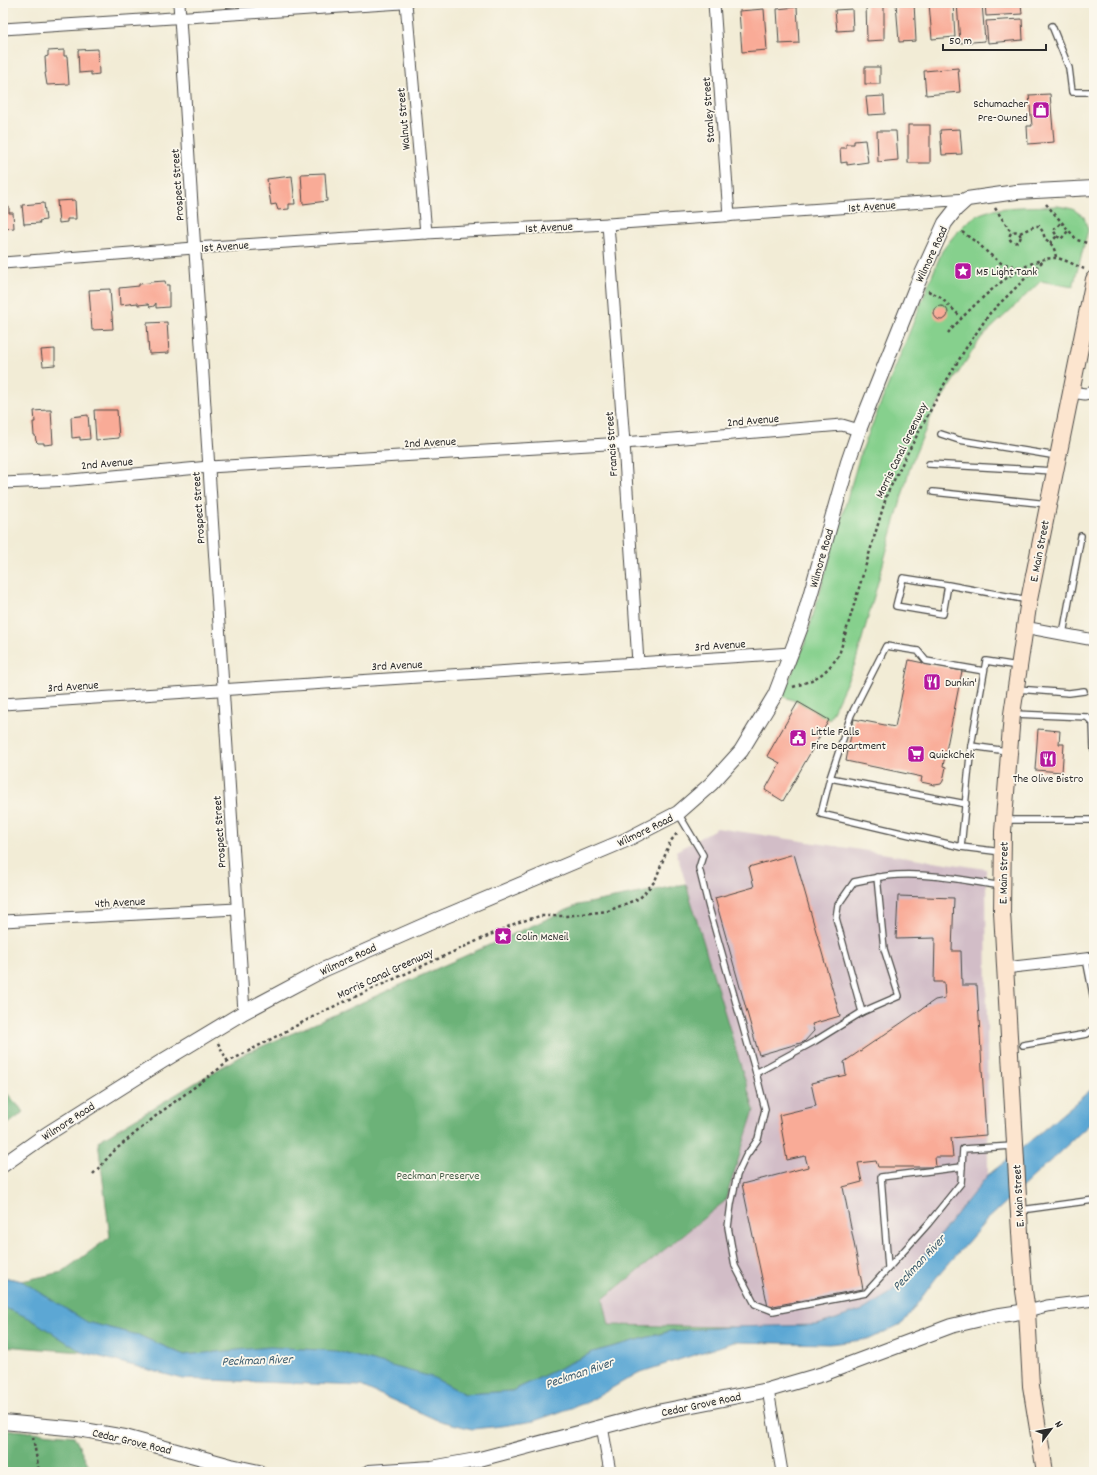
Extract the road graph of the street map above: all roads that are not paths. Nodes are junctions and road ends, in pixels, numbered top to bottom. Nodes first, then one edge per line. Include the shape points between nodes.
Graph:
1 (179, 3) edge
2 (402, 3) edge
3 (406, 3) edge
4 (714, 3) edge
5 (180, 17) junction
6 (1052, 26) dead end
7 (3, 29) edge
8 (1094, 92) edge
9 (1094, 188) edge
10 (966, 199) junction
11 (729, 216) junction
12 (608, 224) junction
13 (426, 233) junction
14 (194, 248) junction
15 (3, 263) edge
16 (1091, 274) edge
17 (1071, 392) junction
18 (1094, 392) edge
19 (859, 430) junction
20 (941, 434) dead end
21 (624, 443) junction
22 (929, 464) dead end
23 (1056, 464) junction
24 (209, 467) junction
25 (3, 483) edge
26 (933, 492) dead end
27 (1048, 504) junction
28 (1081, 536) dead end
29 (948, 585) junction
30 (1029, 600) junction
31 (1024, 627) junction
32 (1063, 634) junction
33 (1094, 640) edge
34 (792, 652) junction
35 (638, 663) junction
36 (1018, 666) junction
37 (984, 671) junction
38 (223, 688) junction
39 (1015, 688) junction
40 (1084, 691) dead end
41 (3, 704) edge
42 (1012, 714) junction
43 (971, 746) junction
44 (1094, 750) edge
45 (1009, 751) junction
46 (830, 778) junction
47 (966, 804) junction
48 (681, 818) junction
49 (1004, 820) junction
50 (1094, 820) edge
51 (961, 847) junction
52 (1003, 852) junction
53 (877, 877) junction
54 (1002, 886) junction
55 (238, 909) junction
56 (3, 921) edge
57 (1090, 959) edge
58 (1005, 968) junction
59 (1094, 1000) edge
60 (244, 1012) junction
61 (862, 1012) junction
62 (1094, 1029) edge
63 (1023, 1045) dead end
64 (756, 1072) junction
65 (1016, 1148) junction
66 (3, 1165) edge
67 (962, 1167) junction
68 (1094, 1200) edge
69 (1018, 1210) junction
70 (888, 1267) junction
71 (1094, 1300) edge
72 (1027, 1311) junction
73 (768, 1390) junction
74 (3, 1422) edge
75 (602, 1426) junction
76 (432, 1470) edge
77 (259, 1472) edge
78 (369, 1472) edge
79 (610, 1472) edge
80 (782, 1472) edge
81 (1045, 1472) edge

1 - 5 street, Prospect Street
2 - 5 street
3 - 13 street, Walnut Street
4 - 11 street, Stanley Street
5 - 7 street
5 - 14 street, Prospect Street
6 - 8 lane via 1069,68 1072,92
9 - 10 street, 1st Avenue via 1035,191
10 - 11 street, 1st Avenue
10 - 19 street, Wilmore Road via 943,227 916,287
11 - 12 street, 1st Avenue
12 - 13 street, 1st Avenue
12 - 21 street, Francis Street
13 - 14 street, 1st Avenue
14 - 15 street, 1st Avenue
14 - 24 street, Prospect Street
16 - 17 main road, E. Main Street
17 - 18 street
17 - 23 main road, E. Main Street
19 - 21 street, 2nd Avenue via 842,425
19 - 34 street, Wilmore Road
20 - 23 lane
21 - 24 street, 2nd Avenue
21 - 35 street, Francis Street
22 - 23 lane
23 - 27 main road, E. Main Street
24 - 25 street, 2nd Avenue via 71,480
24 - 38 street, Prospect Street
26 - 27 lane
27 - 30 main road, E. Main Street
28 - 32 lane
29 - 29 lane via 903,578 896,606 943,614
29 - 30 lane
30 - 31 main road, E. Main Street
31 - 32 street
31 - 36 main road, E. Main Street
32 - 33 street
34 - 35 street, 3rd Avenue
34 - 48 street, Wilmore Road via 774,695 741,751
35 - 38 street, 3rd Avenue
36 - 37 lane via 986,661
36 - 39 main road, E. Main Street
37 - 43 lane
37 - 46 lane via 926,661 918,651 886,646 851,715
38 - 41 street, 3rd Avenue
38 - 55 street, Prospect Street
39 - 40 lane via 1069,693
39 - 42 main road, E. Main Street
42 - 44 lane via 1087,717 1093,723
42 - 45 main road, E. Main Street
43 - 45 lane
43 - 47 lane
45 - 49 main road, E. Main Street
46 - 47 lane
46 - 51 lane via 821,814
47 - 51 lane
48 - 60 street, Wilmore Road via 325,969
48 - 64 lane via 703,855 699,868
49 - 50 lane
49 - 52 main road, E. Main Street
51 - 52 lane
52 - 54 main road, E. Main Street
53 - 54 lane via 923,875
53 - 61 lane via 884,949 899,996
53 - 61 lane via 854,882 838,905 836,918
54 - 58 main road, E. Main Street
55 - 56 street, 4th Avenue
55 - 60 street, Prospect Street
57 - 58 street
57 - 59 lane
58 - 65 main road, E. Main Street
60 - 66 street, Wilmore Road via 47,1134
61 - 64 lane
62 - 63 lane via 1087,1034
64 - 70 lane via 765,1109 758,1139 737,1175 728,1227 735,1266 755,1304 773,1311 866,1293
65 - 67 lane via 963,1149
65 - 69 main road, E. Main Street
67 - 70 lane via 961,1183
67 - 70 lane via 881,1178
68 - 69 lane
69 - 72 main road, E. Main Street
71 - 72 street
72 - 73 street, Cedar Grove Road via 951,1326 823,1374
72 - 81 main road, E. Main Street via 1032,1386
73 - 75 street, Cedar Grove Road
73 - 80 street
74 - 77 street, Cedar Grove Road via 78,1429 125,1437
75 - 76 street, Cedar Grove Road via 518,1450
75 - 79 street
76 - 78 street, Cedar Grove Road

